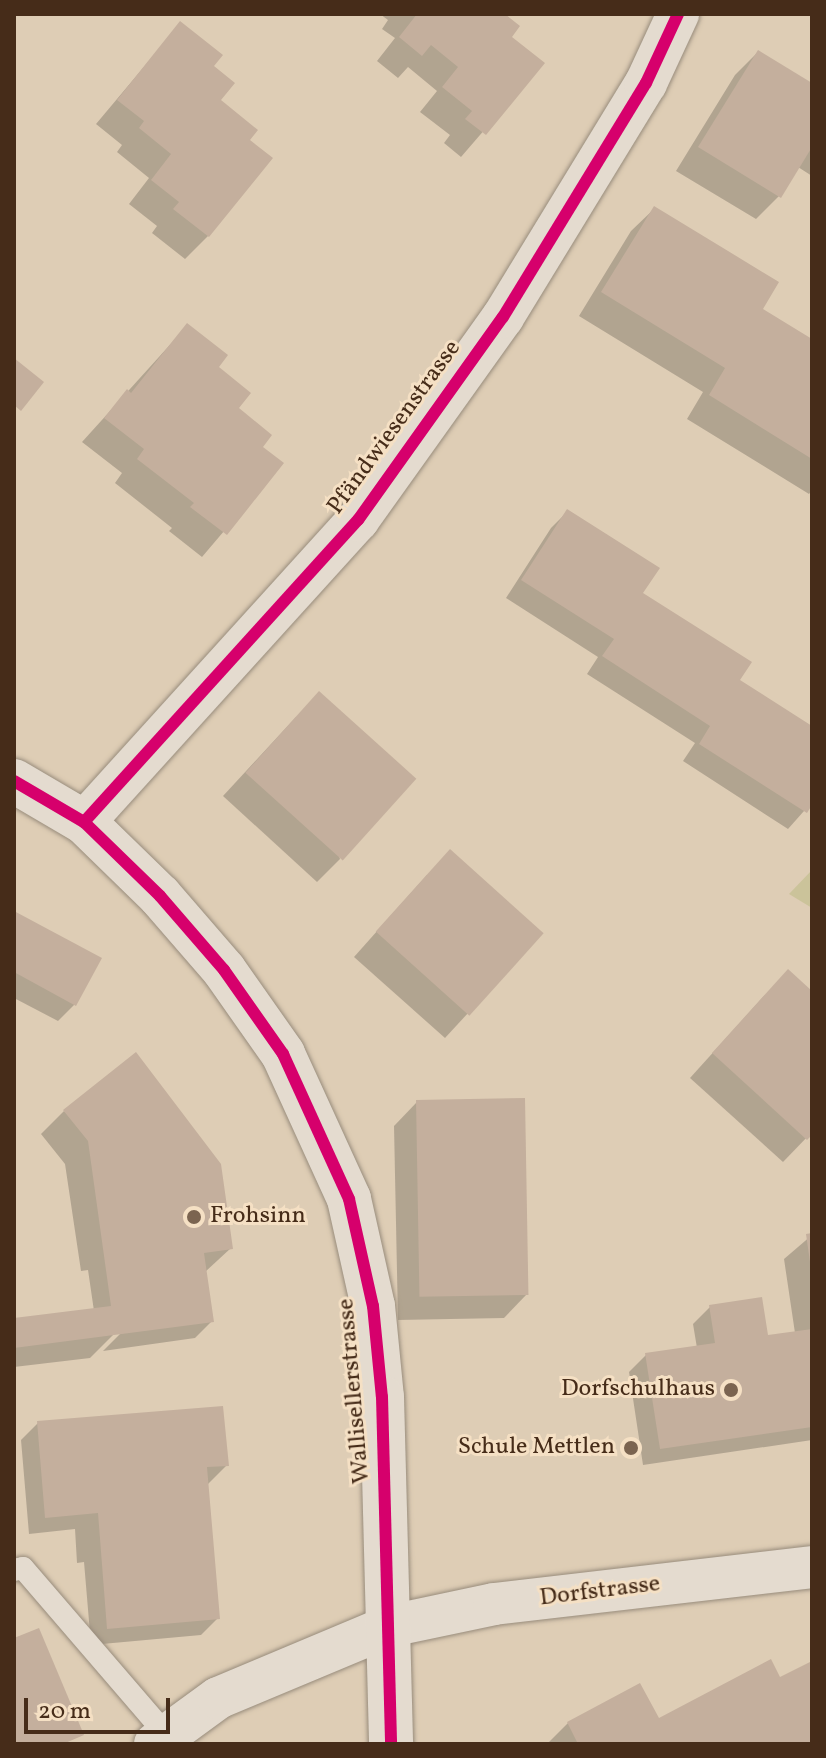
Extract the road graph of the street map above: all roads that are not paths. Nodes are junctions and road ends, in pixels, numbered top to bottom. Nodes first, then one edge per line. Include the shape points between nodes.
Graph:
1 (678, 14) edge
2 (14, 781) edge
3 (84, 822) junction
4 (812, 1567) edge
5 (14, 1570) edge
6 (390, 1626) junction
7 (160, 1739) edge
8 (391, 1744) edge

1 - 3 street, Pfändwiesenstrasse via 646,83 503,317 358,520
2 - 3 main road, Wallisellerstrasse
3 - 6 main road, Wallisellerstrasse via 160,896 224,970 283,1054 349,1199 373,1306 382,1397
4 - 6 street, Dorfstrasse via 494,1604
5 - 7 lane via 23,1568
6 - 7 street, Dorfstrasse via 218,1698
6 - 8 main road, Wallisellerstrasse

